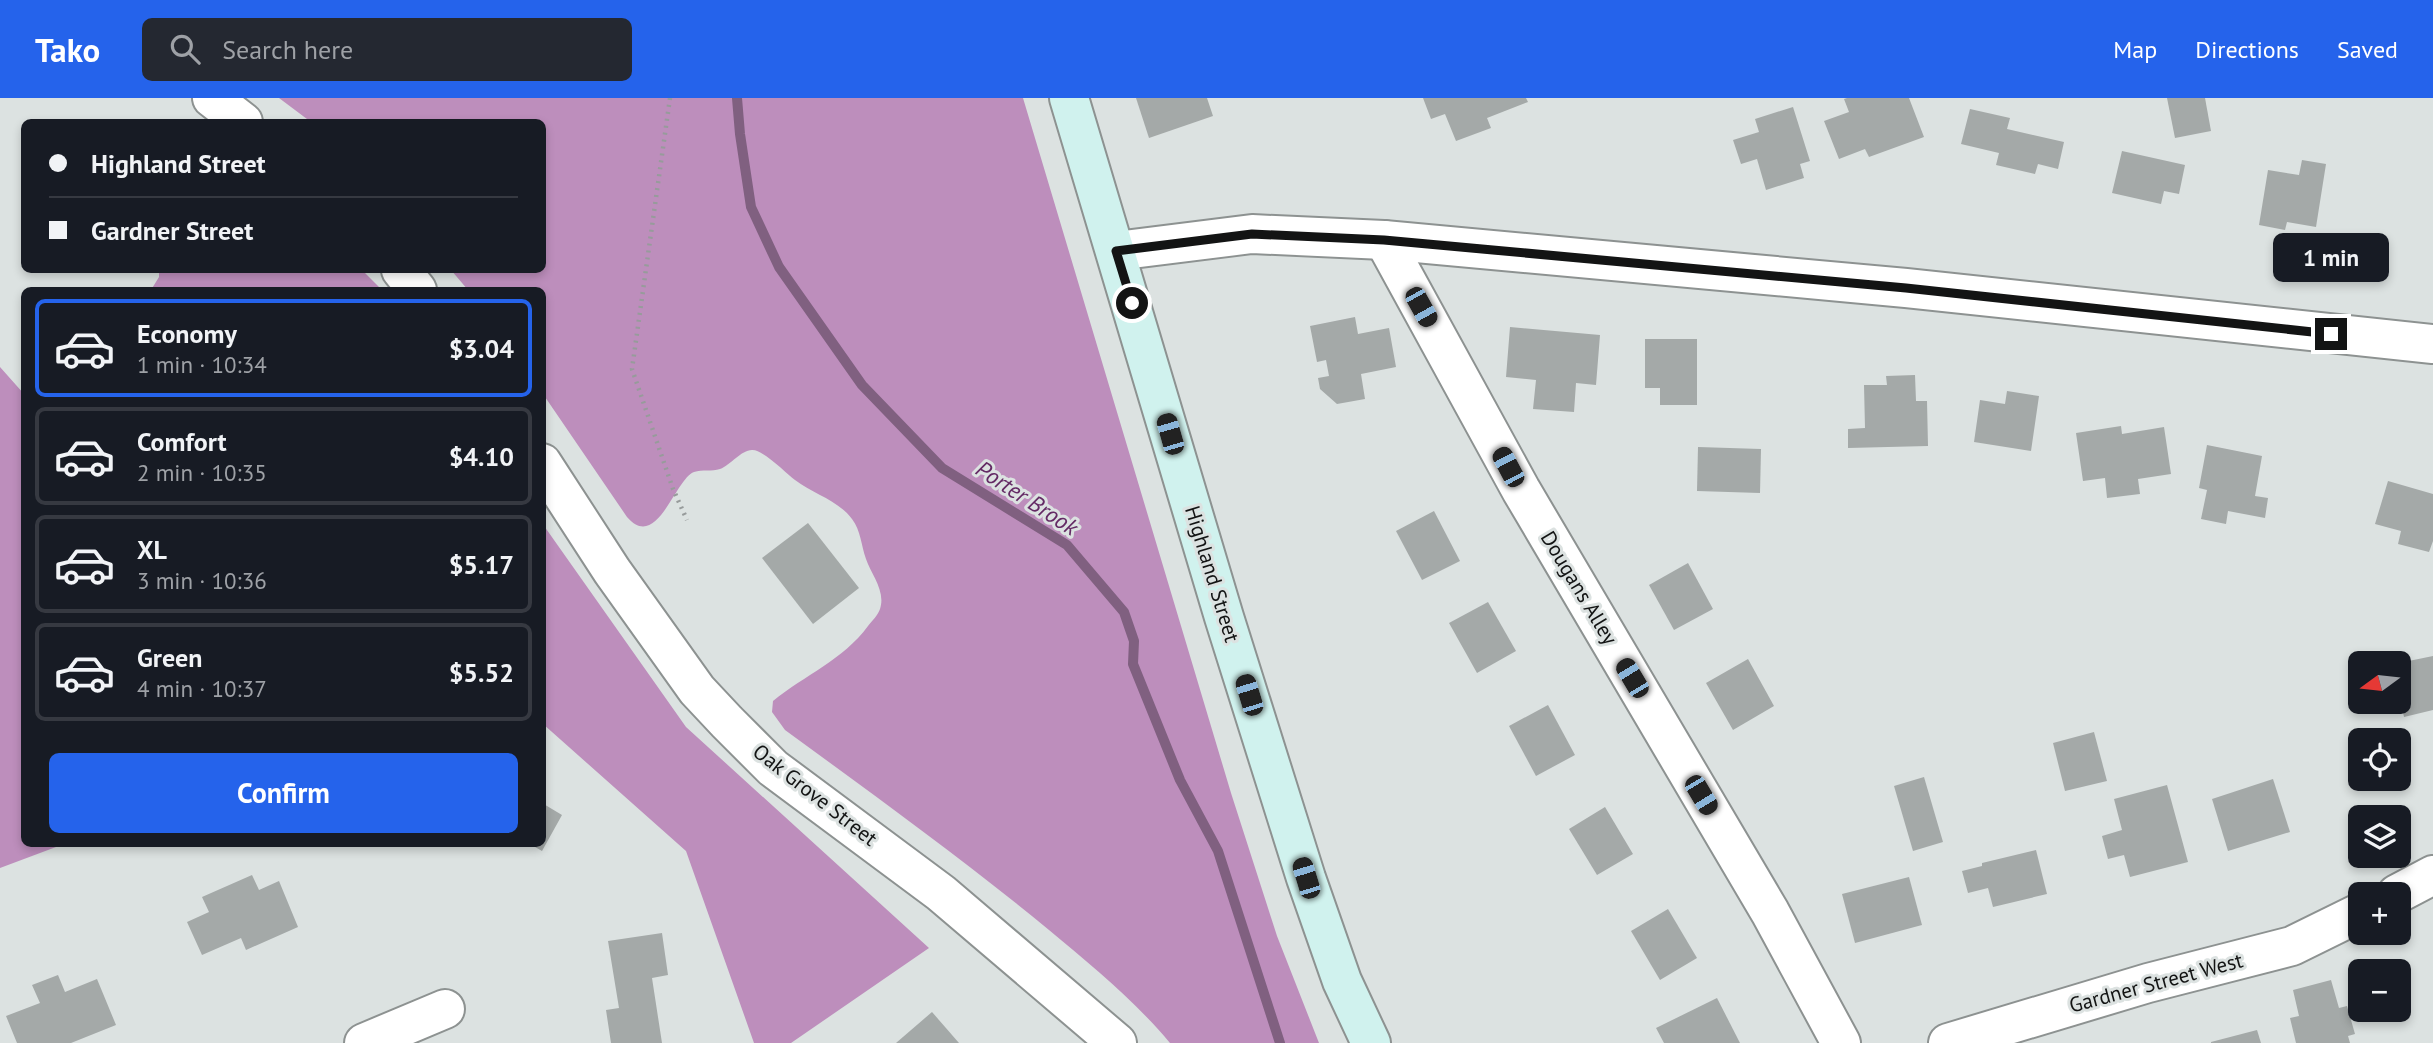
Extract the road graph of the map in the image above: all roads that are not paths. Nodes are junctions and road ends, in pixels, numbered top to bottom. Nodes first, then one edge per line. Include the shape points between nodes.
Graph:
1 (212, 98) edge
2 (1069, 98) edge
3 (239, 119) edge
4 (1384, 240) junction
5 (1116, 251) junction
6 (403, 273) edge
7 (415, 287) edge
8 (2433, 344) edge
9 (546, 469) edge
10 (2433, 875) edge
11 (2411, 887) edge
12 (2348, 918) edge
13 (445, 1009) dead end
14 (364, 1043) edge
15 (1117, 1043) edge
16 (1371, 1043) edge
17 (1841, 1043) edge
18 (1948, 1043) edge

1 - 3 street
2 - 5 main road, Highland Street
4 - 5 street via 1252,234
4 - 8 street via 1906,288
4 - 17 street, Dougans Alley via 1521,490 1770,912
5 - 16 main road, Highland Street via 1306,878 1342,981
6 - 7 street
9 - 15 street, Oak Grove Street via 681,669 727,722 774,768 941,893
10 - 11 street
12 - 18 street, Gardner Street West via 2292,946
13 - 14 street

